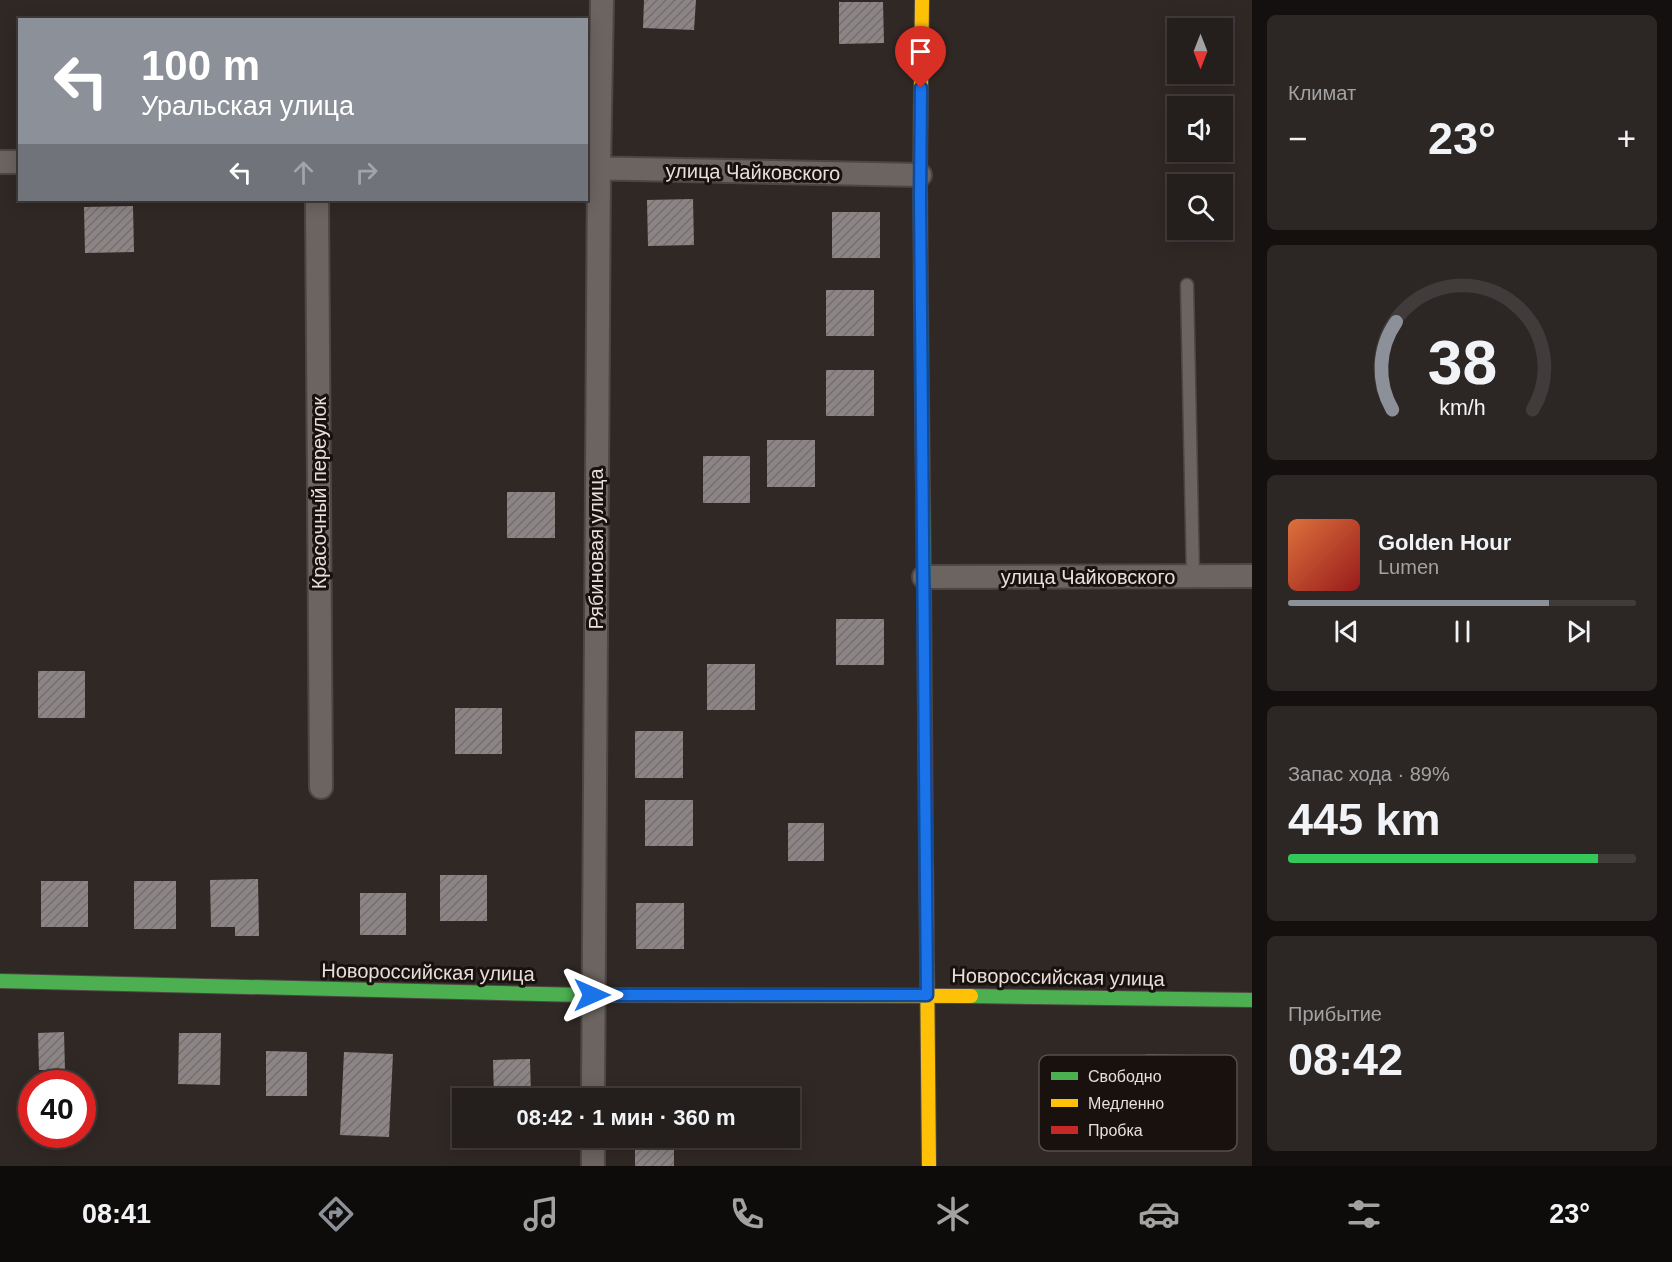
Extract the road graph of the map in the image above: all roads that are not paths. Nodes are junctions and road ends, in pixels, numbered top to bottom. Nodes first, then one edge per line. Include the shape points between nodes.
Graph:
1 (602, 0) edge
2 (922, 0) edge
3 (0, 162) edge
4 (18, 162) edge
5 (592, 168) edge
6 (920, 175) junction
7 (317, 201) edge
8 (1187, 285) dead end
9 (1193, 576) junction
10 (1252, 576) edge
11 (924, 577) junction
12 (321, 787) dead end
13 (0, 981) edge
14 (592, 995) junction
15 (927, 995) junction
16 (1252, 1000) edge
17 (592, 1088) edge
18 (593, 1148) edge
19 (593, 1166) edge
20 (929, 1166) edge

1 - 5 street, Рябиновая улица
2 - 6 street
3 - 4 street
5 - 6 street, улица Чайковского
5 - 14 street, Рябиновая улица
6 - 11 street
7 - 12 street, Красочный переулок
8 - 9 lane
9 - 10 street, улица Чайковского
9 - 11 street, улица Чайковского
11 - 15 street
13 - 14 street, Новороссийская улица
14 - 15 street, Новороссийская улица
14 - 17 street, Рябиновая улица
15 - 16 street, Новороссийская улица
15 - 20 street
18 - 19 street

